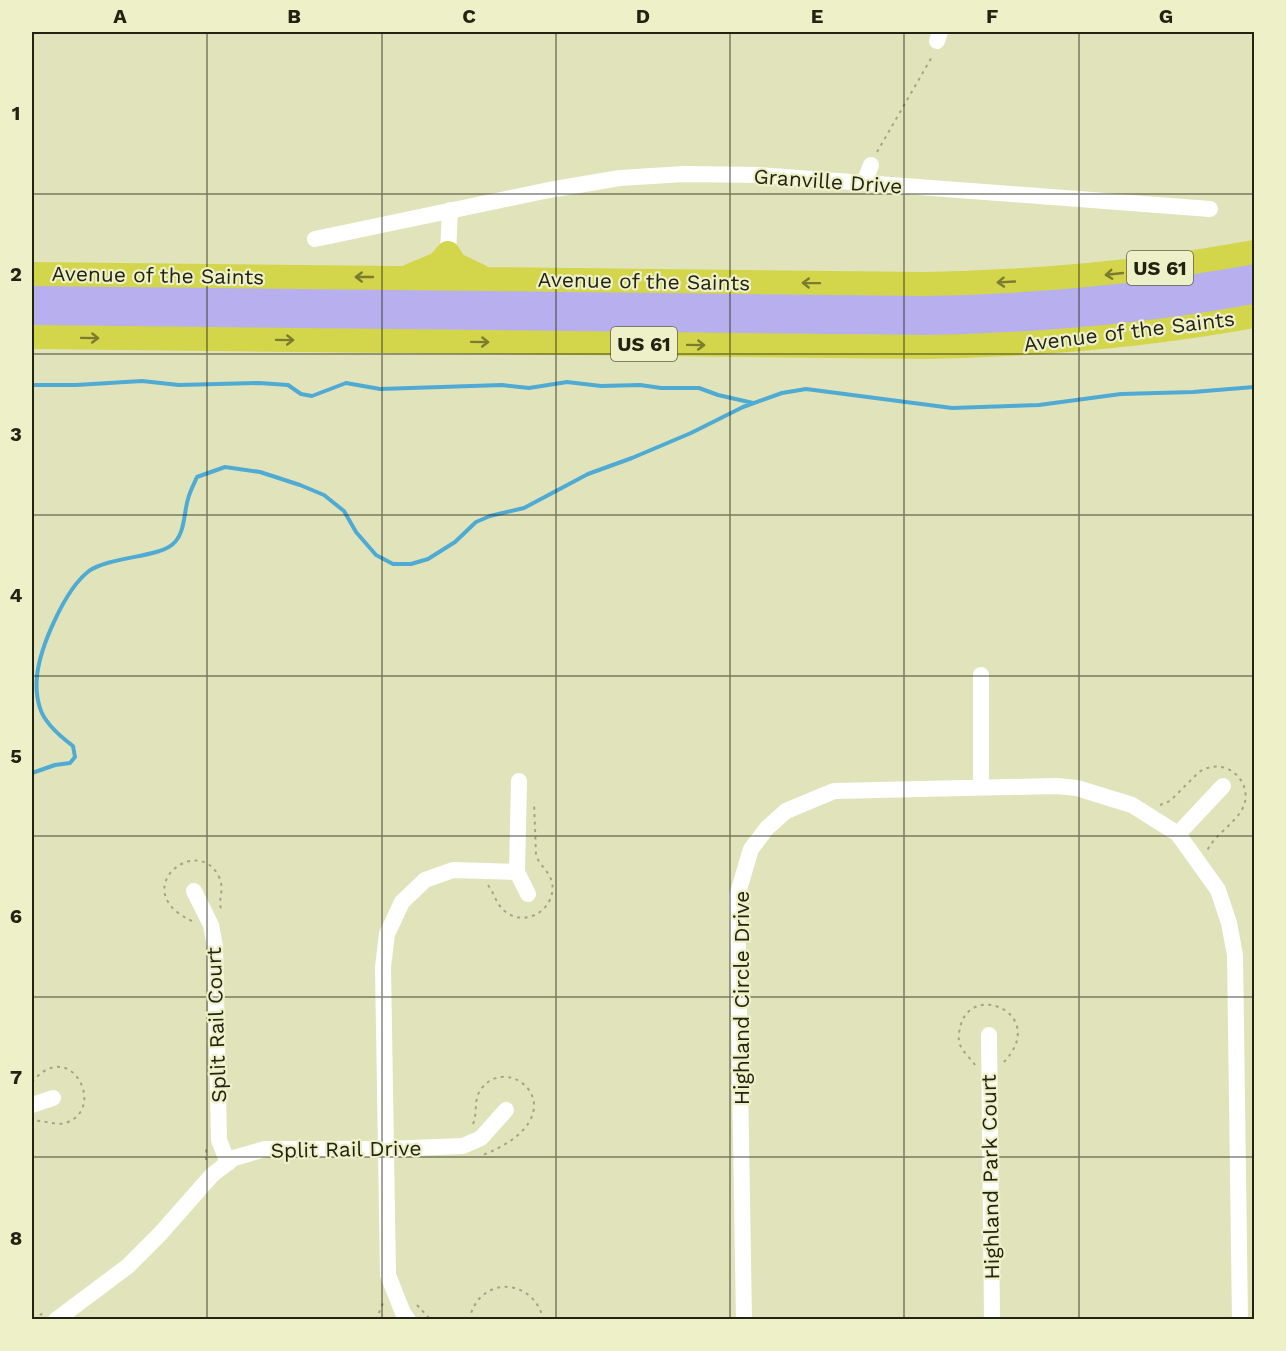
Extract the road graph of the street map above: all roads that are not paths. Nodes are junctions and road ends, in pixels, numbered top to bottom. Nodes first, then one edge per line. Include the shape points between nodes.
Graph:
1 (872, 162) road end
2 (864, 183) junction
3 (1210, 209) dead end
4 (450, 210) junction
5 (315, 239) dead end
6 (1254, 252) edge
7 (448, 253) junction
8 (32, 274) edge
9 (403, 278) junction
10 (487, 279) junction
11 (1254, 316) edge
12 (32, 337) edge
13 (981, 675) dead end
14 (519, 781) dead end
15 (1223, 786) dead end
16 (981, 788) junction
17 (1178, 834) junction
18 (517, 872) junction
19 (194, 891) dead end
20 (528, 894) dead end
21 (988, 1035) dead end
22 (53, 1098) dead end
23 (32, 1105) edge
24 (506, 1110) dead end
25 (386, 1149) junction
26 (228, 1163) junction
27 (54, 1313) edge
28 (408, 1320) edge
29 (744, 1320) edge
30 (992, 1320) edge
31 (1240, 1320) edge

1 - 2 street
2 - 3 street, Granville Drive
2 - 4 street, Granville Drive via 760,175 620,178
4 - 5 street, Granville Drive
4 - 7 street
6 -> 10 highway, Avenue of the Saints / US 61 via 1133,272 994,283
7 - 9 highway via 438,264
7 - 10 highway via 455,264
9 -> 8 highway, Avenue of the Saints / US 61
9 - 10 highway, Avenue of the Saints / US 61
12 -> 11 highway, Avenue of the Saints / US 61 via 938,347 1110,338
13 - 16 street
14 - 18 street
15 - 17 street
16 - 17 street, Highland Circle Drive via 1077,788 1132,805
16 - 29 street, Highland Circle Drive via 834,791 786,811 751,849 737,896
17 - 31 street, Highland Circle Drive via 1218,890 1235,954
18 - 20 street
18 - 25 street via 453,870 425,880 402,903 387,934 383,967
19 - 26 street, Split Rail Court via 212,925 215,946 219,1140
21 - 30 street, Highland Park Court
22 - 23 street
24 - 25 street, Split Rail Drive via 481,1138 463,1146
25 - 26 street, Split Rail Drive via 265,1149
25 - 28 street via 388,1275
26 - 27 street, Split Rail Drive via 212,1175 128,1266

